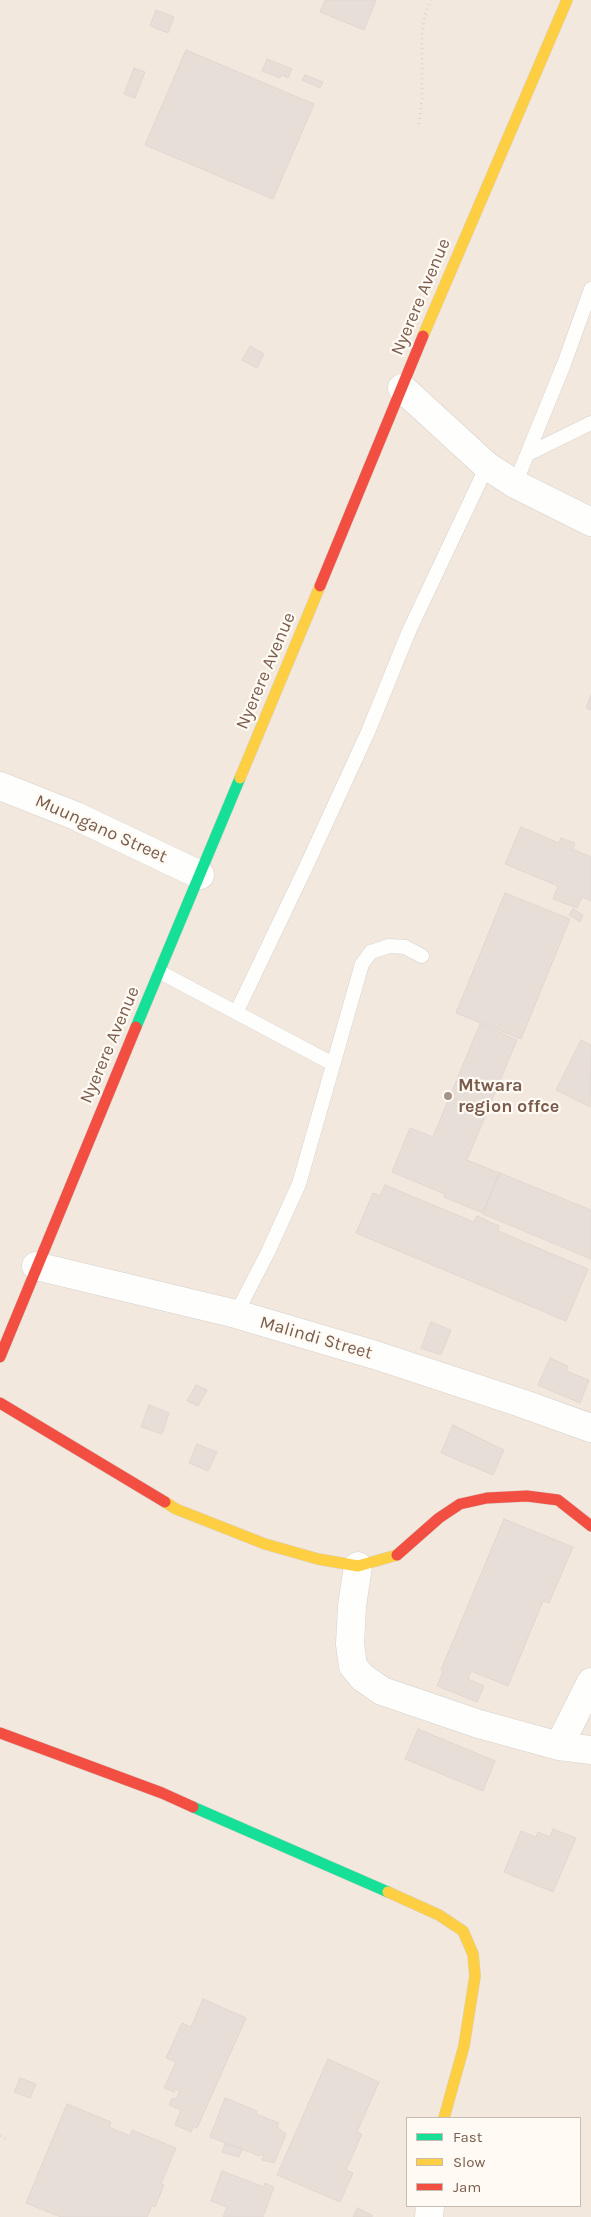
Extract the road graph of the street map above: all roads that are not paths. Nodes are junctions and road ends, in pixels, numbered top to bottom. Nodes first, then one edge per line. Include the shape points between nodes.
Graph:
1 (567, 0) edge
2 (591, 289) edge
3 (402, 388) junction
4 (591, 424) edge
5 (528, 454) junction
6 (487, 466) junction
7 (514, 484) junction
8 (591, 522) edge
9 (0, 786) edge
10 (200, 875) junction
11 (422, 956) dead end
12 (160, 972) junction
13 (237, 1011) junction
14 (333, 1064) junction
15 (36, 1266) junction
16 (236, 1314) junction
17 (0, 1357) edge
18 (0, 1403) edge
19 (591, 1428) edge
20 (591, 1526) edge
21 (358, 1566) junction
22 (591, 1682) edge
23 (0, 1733) edge
24 (559, 1746) junction
25 (591, 1750) edge
26 (444, 2117) edge

1 - 3 street, Nyerere Avenue
2 - 5 lane
3 - 6 street
3 - 10 street, Nyerere Avenue
4 - 5 lane
5 - 7 lane
6 - 7 street
6 - 13 lane via 409,631 368,732 313,852
7 - 8 street
9 - 10 street, Muungano Street via 76,816
10 - 12 street, Nyerere Avenue
11 - 14 lane via 406,947 389,946 372,952 362,964
12 - 13 lane
12 - 15 street, Nyerere Avenue
13 - 14 lane
14 - 16 lane via 299,1184
15 - 16 street, Malindi Street
15 - 17 street, Nyerere Avenue
16 - 19 street, Malindi Street via 375,1355
18 - 21 street via 176,1509 264,1544
20 - 21 street via 558,1500 527,1496 487,1498 460,1504 395,1557
21 - 24 street via 350,1644 353,1666 362,1677 382,1691 419,1705
22 - 24 street
23 - 26 street via 162,1793 439,1916 463,1931 473,1954 475,1976 464,2046
24 - 25 street

